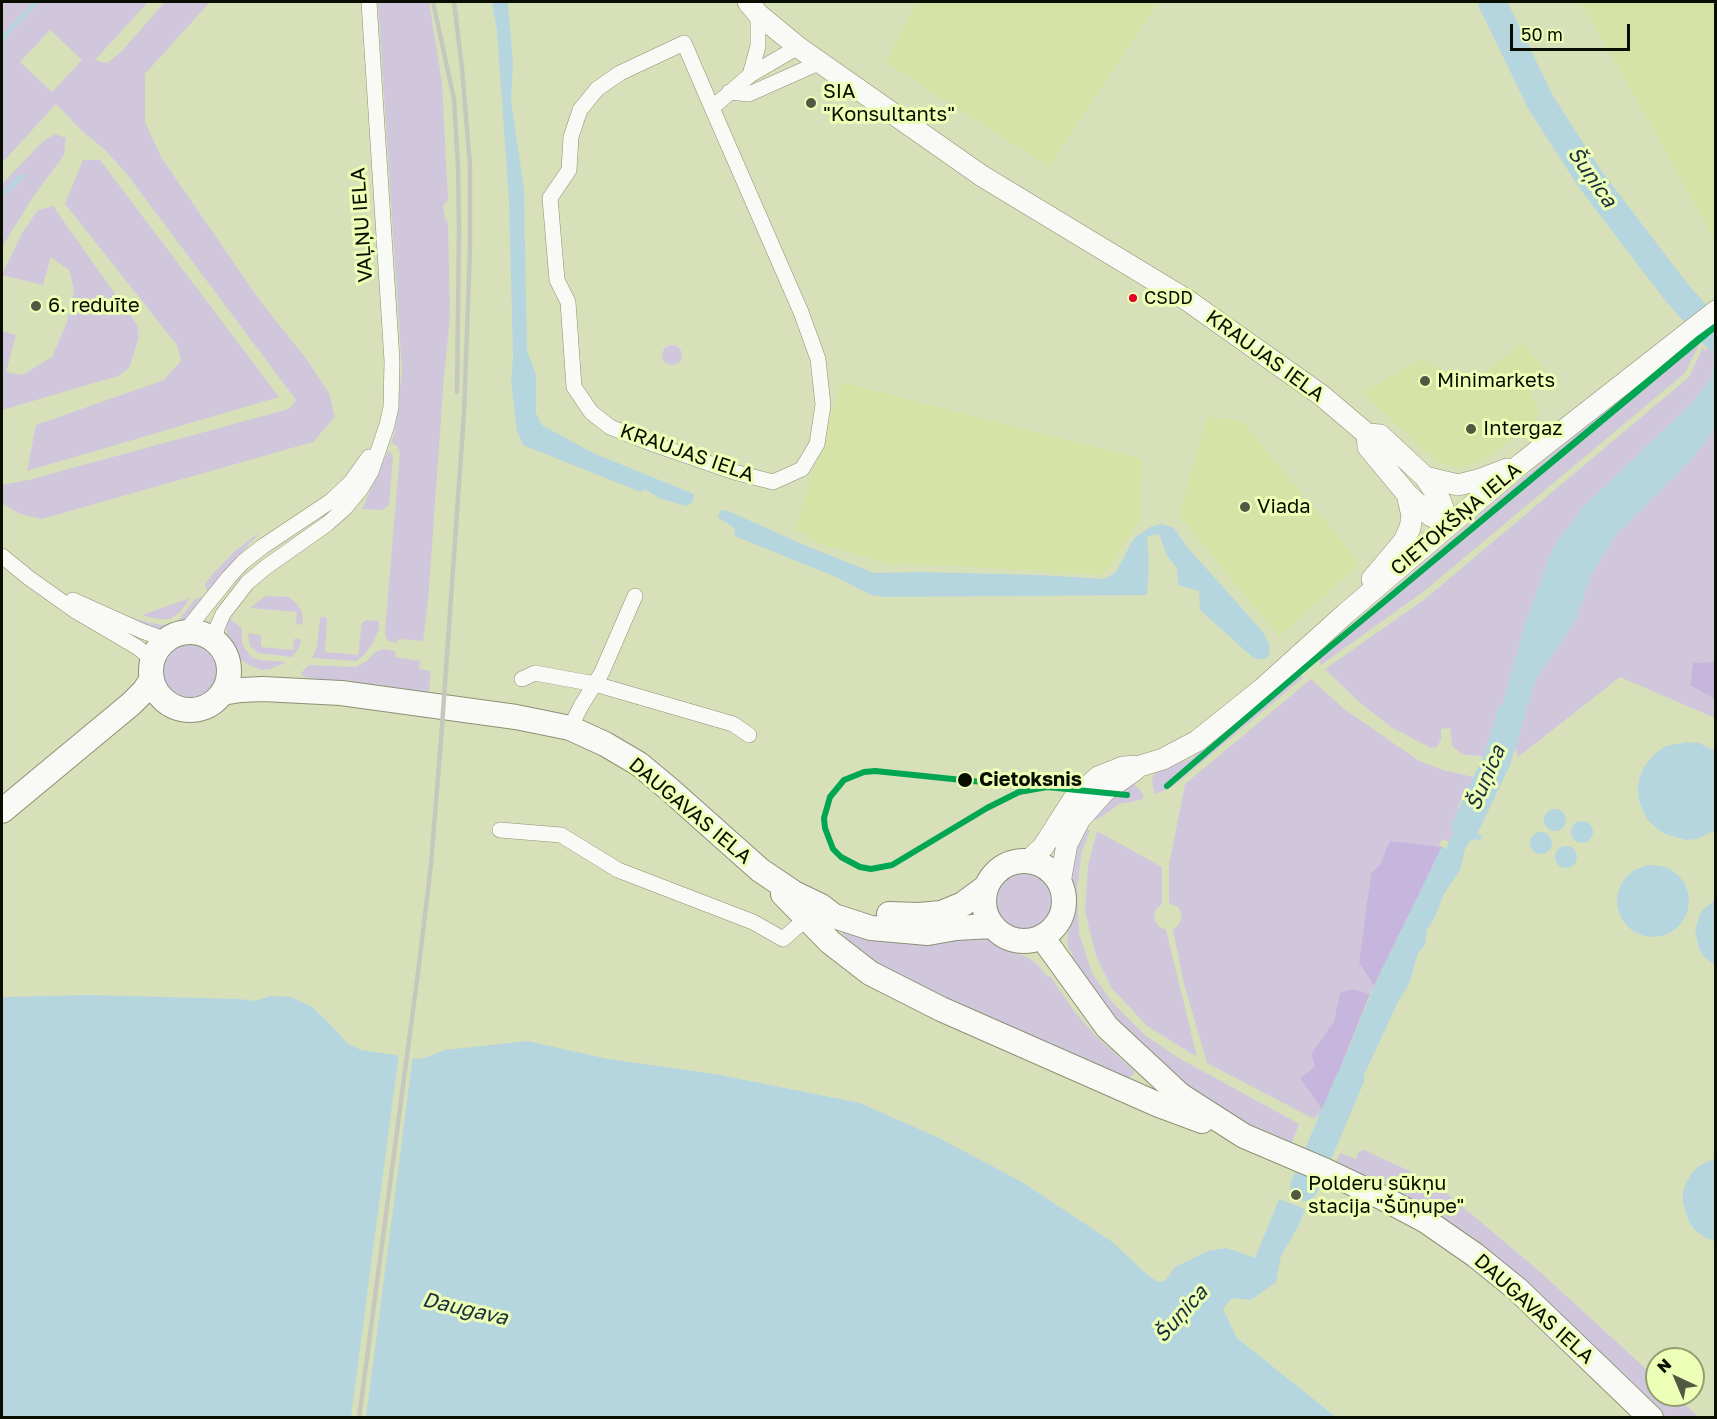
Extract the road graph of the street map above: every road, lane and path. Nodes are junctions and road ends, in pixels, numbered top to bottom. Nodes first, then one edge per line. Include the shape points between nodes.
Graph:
1 (369, 2) edge
2 (753, 8) edge
3 (798, 47) junction
4 (821, 62) junction
5 (750, 75) junction
6 (729, 92) junction
7 (712, 108) junction
8 (1715, 311) edge
9 (1366, 434) junction
10 (380, 443) junction
11 (1521, 463) junction
12 (1425, 477) junction
13 (1407, 494) junction
14 (1449, 525) junction
15 (2, 556) edge
16 (45, 589) junction
17 (635, 596) dead end
18 (1345, 614) junction
19 (175, 636) junction
20 (215, 641) junction
21 (228, 662) junction
22 (152, 669) junction
23 (522, 679) dead end
24 (595, 684) junction
25 (222, 693) junction
26 (341, 693) junction
27 (167, 703) junction
28 (570, 729) junction
29 (749, 735) dead end
30 (1140, 766) junction
31 (27, 790) junction
32 (2, 811) edge
33 (500, 830) dead end
34 (1028, 861) junction
35 (1060, 883) junction
36 (986, 887) junction
37 (814, 912) junction
38 (992, 926) junction
39 (1042, 937) junction
40 (1244, 1136) junction
41 (1651, 1418) edge

1 - 10 street, VAĻŅU IELA via 392,361 391,407
2 - 3 street, KRAUJAS IELA
2 - 5 street via 758,46
3 - 4 street, KRAUJAS IELA
3 - 5 street
4 - 6 street via 749,94
4 - 9 street, KRAUJAS IELA via 982,176 1196,306 1322,395
5 - 6 street
6 - 7 street
7 - 7 street, KRAUJAS IELA via 818,359 823,405 817,444 802,469 773,482 610,427 591,412 574,387 568,302 557,280 550,198 570,170 571,137 580,110 597,89 620,73 684,43
8 - 11 street, CIETOKŠŅA IELA
9 - 12 street, KRAUJAS IELA via 1380,435
9 - 13 street, KRAUJAS IELA via 1368,447
10 - 19 street, VAĻŅU IELA via 340,492 243,562
10 - 20 street, VAĻŅU IELA via 371,472 345,508 247,583 223,614
11 - 12 street via 1458,485
11 - 14 street, CIETOKŠŅA IELA
12 - 14 street, KRAUJAS IELA via 1440,500
13 - 14 street, KRAUJAS IELA via 1431,516
13 - 18 street via 1412,516 1404,541
14 - 18 street, CIETOKŠŅA IELA
15 - 16 street
16 - 19 street via 142,631
16 - 22 street via 137,647
17 - 24 street
18 - 30 street, CIETOKŠŅA IELA via 1197,741
19 - 20 main road via 198,633
19 - 22 main road via 159,647
20 - 21 main road
21 - 25 main road via 229,676
21 - 26 main road, DAUGAVAS IELA via 252,672
22 - 27 main road via 157,692
22 - 31 main road via 144,691 131,704
23 - 24 street via 536,673
24 - 28 street
24 - 29 street via 733,724
25 - 26 main road, DAUGAVAS IELA via 263,689
25 - 27 main road via 212,704 198,709 180,709
26 - 28 main road, DAUGAVAS IELA via 516,717
27 - 31 main road
28 - 37 main road, DAUGAVAS IELA via 639,764
30 - 34 street, CIETOKŠŅA IELA via 1123,767 1098,777 1073,801 1043,847
30 - 35 street, CIETOKŠŅA IELA via 1104,792 1080,819 1066,844
31 - 32 main road
33 - 37 street via 561,835 618,870 753,922 783,939
34 - 35 main road via 1046,867
34 - 36 main road via 1002,867
35 - 39 main road via 1065,903 1063,914
36 - 37 main road, DAUGAVAS IELA via 963,904 941,913 869,913 838,906
36 - 38 main road via 984,901
37 - 38 main road, DAUGAVAS IELA via 871,928 928,933
37 - 40 main road via 830,942 870,973 941,1009 1159,1105
38 - 39 main road via 1015,940
39 - 40 main road, DAUGAVAS IELA via 1107,1027 1180,1095
40 - 41 main road, DAUGAVAS IELA via 1324,1170 1426,1221 1517,1289

